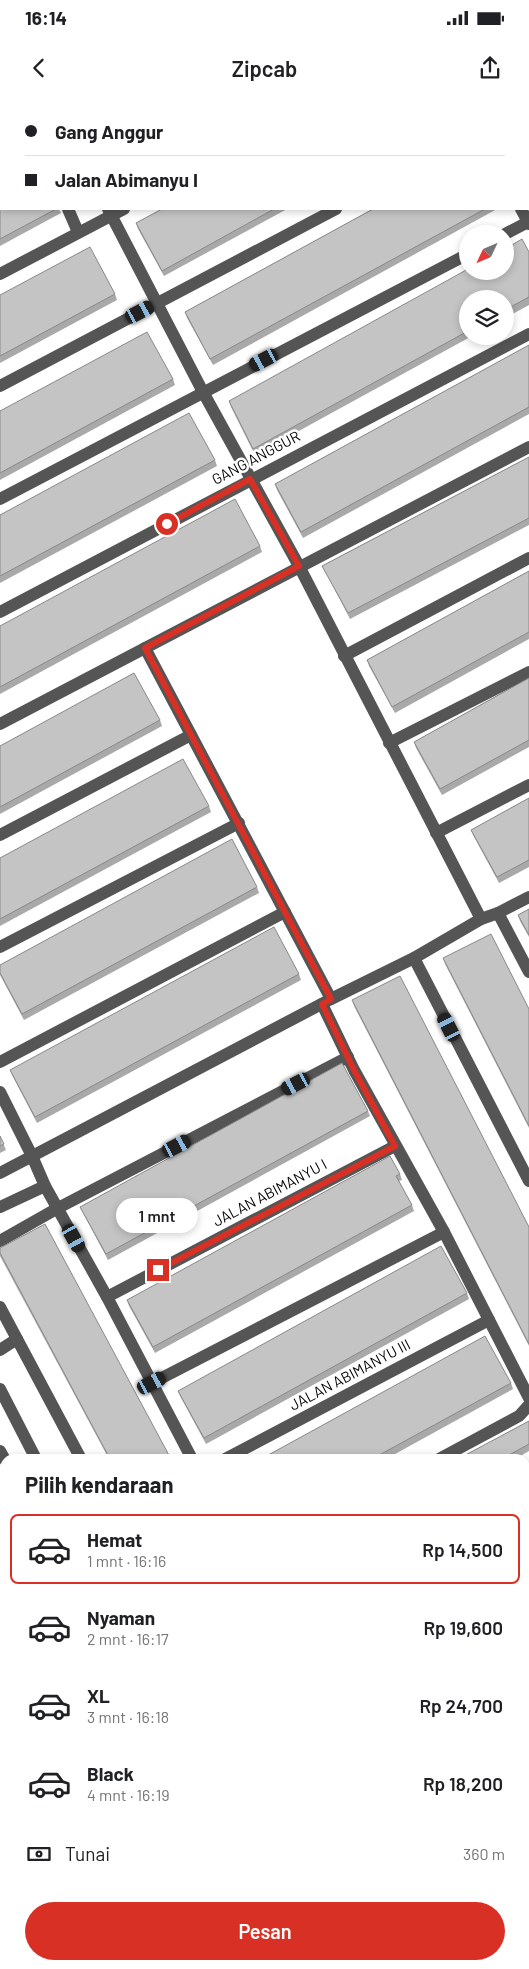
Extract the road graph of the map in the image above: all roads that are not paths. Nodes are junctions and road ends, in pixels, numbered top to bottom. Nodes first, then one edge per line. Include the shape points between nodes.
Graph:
1 (68, 210) edge
2 (334, 210) edge
3 (522, 210) edge
4 (109, 212) edge
5 (528, 223) edge
6 (514, 230) edge
7 (78, 232) junction
8 (459, 259) edge
9 (0, 274) edge
10 (158, 303) junction
11 (529, 334) edge
12 (0, 386) edge
13 (203, 392) junction
14 (529, 447) edge
15 (250, 479) junction
16 (0, 499) edge
17 (529, 558) edge
18 (299, 566) junction
19 (0, 612) edge
20 (145, 648) junction
21 (344, 656) junction
22 (529, 672) edge
23 (0, 724) edge
24 (191, 735) junction
25 (390, 743) junction
26 (529, 784) edge
27 (239, 823) junction
28 (436, 833) junction
29 (0, 835) edge
30 (529, 897) edge
31 (285, 912) junction
32 (498, 913) junction
33 (481, 919) junction
34 (0, 947) edge
35 (414, 958) junction
36 (529, 972) edge
37 (326, 1002) junction
38 (348, 1057) junction
39 (0, 1062) edge
40 (0, 1092) edge
41 (395, 1146) junction
42 (32, 1156) junction
43 (0, 1173) edge
44 (529, 1181) edge
45 (45, 1186) junction
46 (0, 1207) edge
47 (58, 1208) junction
48 (444, 1232) junction
49 (0, 1241) edge
50 (107, 1297) junction
51 (0, 1307) edge
52 (489, 1320) junction
53 (17, 1339) junction
54 (0, 1350) edge
55 (152, 1383) junction
56 (0, 1389) edge
57 (529, 1398) edge
58 (528, 1412) edge
59 (33, 1454) edge
60 (78, 1454) edge
61 (189, 1454) edge
62 (234, 1454) edge
63 (448, 1454) edge

1 - 7 street
2 - 10 street
3 - 5 street
4 - 7 street
4 - 10 street
5 - 6 street
7 - 9 street
8 - 13 street
10 - 12 street
10 - 13 street
11 - 15 street, GANG ANGGUR
13 - 15 street
13 - 16 street
14 - 18 street
15 - 18 street
15 - 19 street, GANG ANGGUR
17 - 21 street
18 - 20 street
18 - 21 street
20 - 23 street
20 - 24 street
21 - 25 street
22 - 25 street
24 - 27 street
24 - 29 street
25 - 28 street
26 - 28 street
27 - 31 street
27 - 34 street
28 - 33 street
30 - 32 street
31 - 37 street
31 - 39 street
32 - 33 street
32 - 36 street
33 - 35 street
35 - 37 street
35 - 44 street
37 - 38 street
37 - 42 street
38 - 41 street
38 - 47 street
40 - 42 street
41 - 48 street
41 - 50 street, JALAN ABIMANYU I
42 - 43 street
42 - 45 street
45 - 46 street
45 - 47 street
47 - 49 street
47 - 50 street
48 - 52 street
48 - 55 street
50 - 55 street
51 - 53 street
52 - 57 street
52 - 62 street, JALAN ABIMANYU III
53 - 54 street
53 - 60 street
55 - 61 street
56 - 59 street
58 - 63 street

